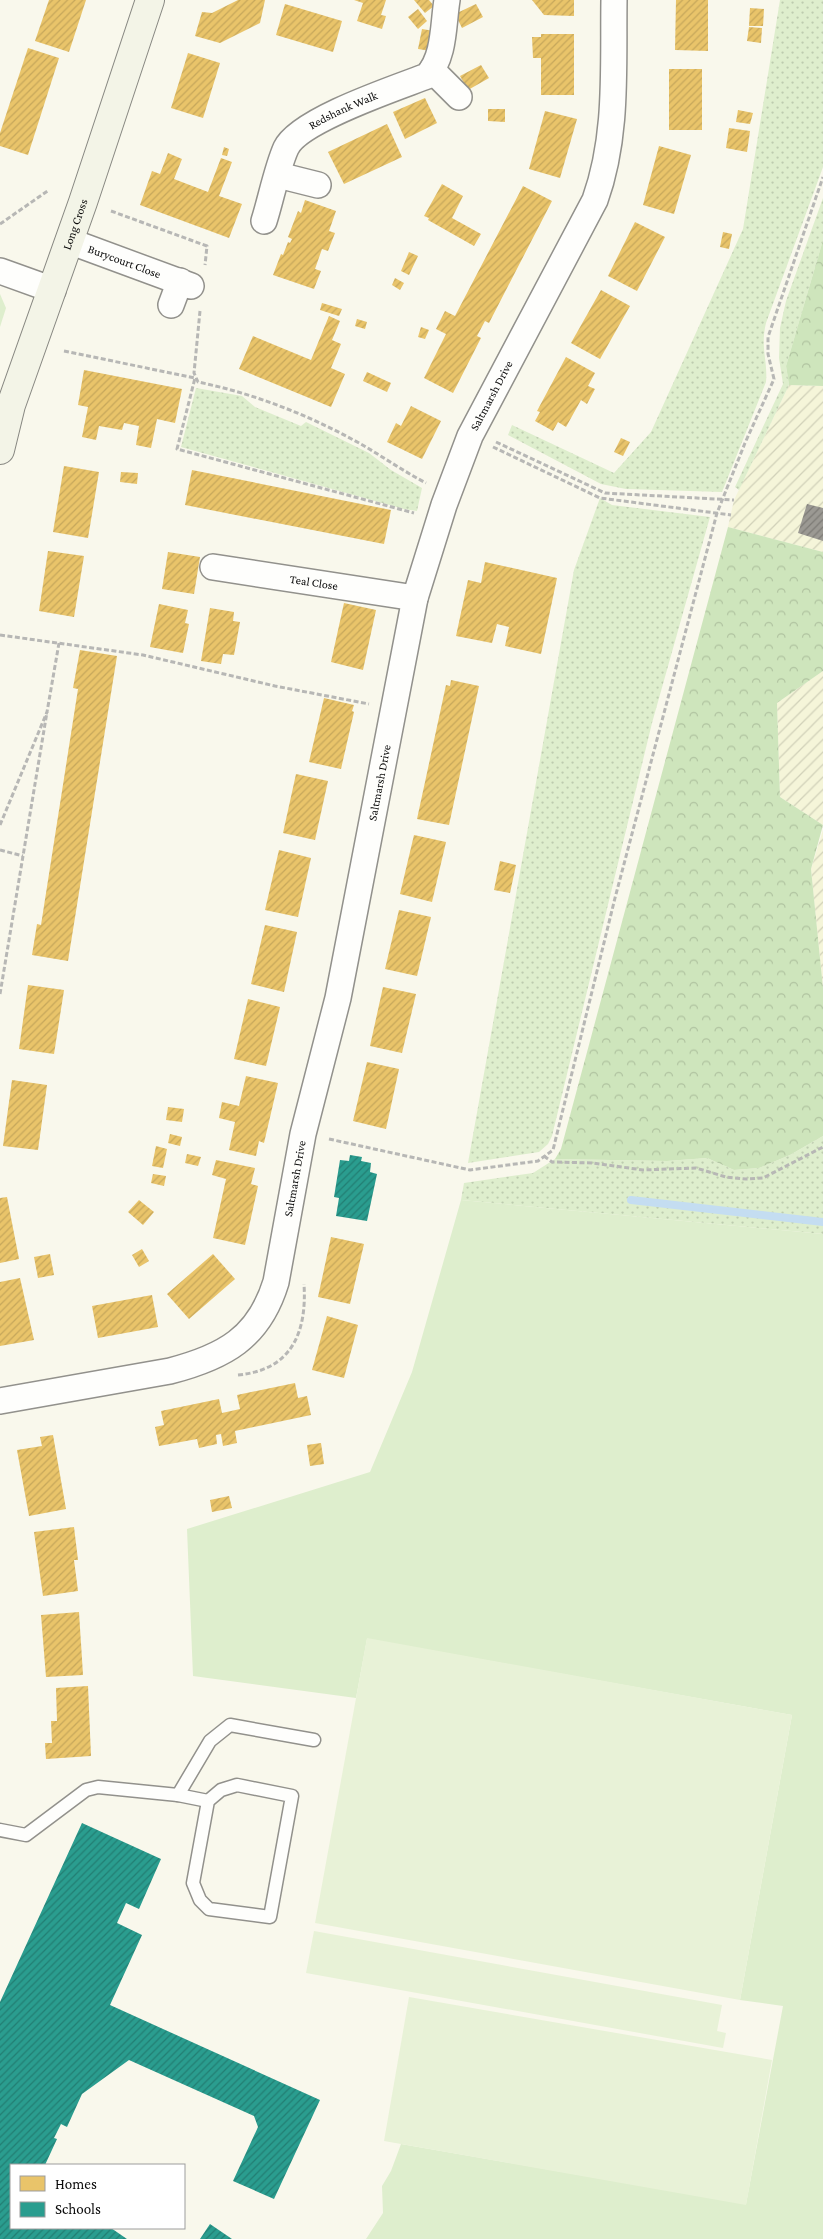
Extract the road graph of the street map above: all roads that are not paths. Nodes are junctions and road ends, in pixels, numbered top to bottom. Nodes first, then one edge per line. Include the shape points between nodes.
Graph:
1 (150, 0) edge
2 (447, 0) edge
3 (614, 0) edge
4 (432, 70) junction
5 (458, 97) dead end
6 (278, 175) junction
7 (318, 185) dead end
8 (264, 221) dead end
9 (69, 240) junction
10 (0, 271) edge
11 (53, 290) junction
12 (171, 305) dead end
13 (0, 450) edge
14 (213, 567) dead end
15 (415, 598) junction
16 (0, 1400) edge
17 (314, 1740) dead end
18 (178, 1795) junction
19 (208, 1801) junction
20 (0, 1830) edge

1 - 9 street, Long Cross
2 - 4 street via 441,46
3 - 15 street, Saltmarsh Drive via 612,125 605,173 595,200 471,434
4 - 5 street
4 - 6 street, Redshank Walk via 427,76 307,127 286,148
6 - 7 street
6 - 8 street, Redshank Walk
9 - 11 street, Long Cross
9 - 12 street, Burycourt Close via 194,287
10 - 11 street
11 - 13 street, Long Cross via 11,405
14 - 15 street, Teal Close
15 - 16 street, Saltmarsh Drive via 338,998 303,1134 276,1282 263,1314 241,1340 219,1355 197,1364 170,1372
17 - 18 lane via 230,1724 210,1741
18 - 19 lane
18 - 20 lane via 98,1787 80,1794 26,1835
19 - 19 lane via 221,1790 236,1785 292,1796 270,1917 209,1909 200,1900 193,1883

